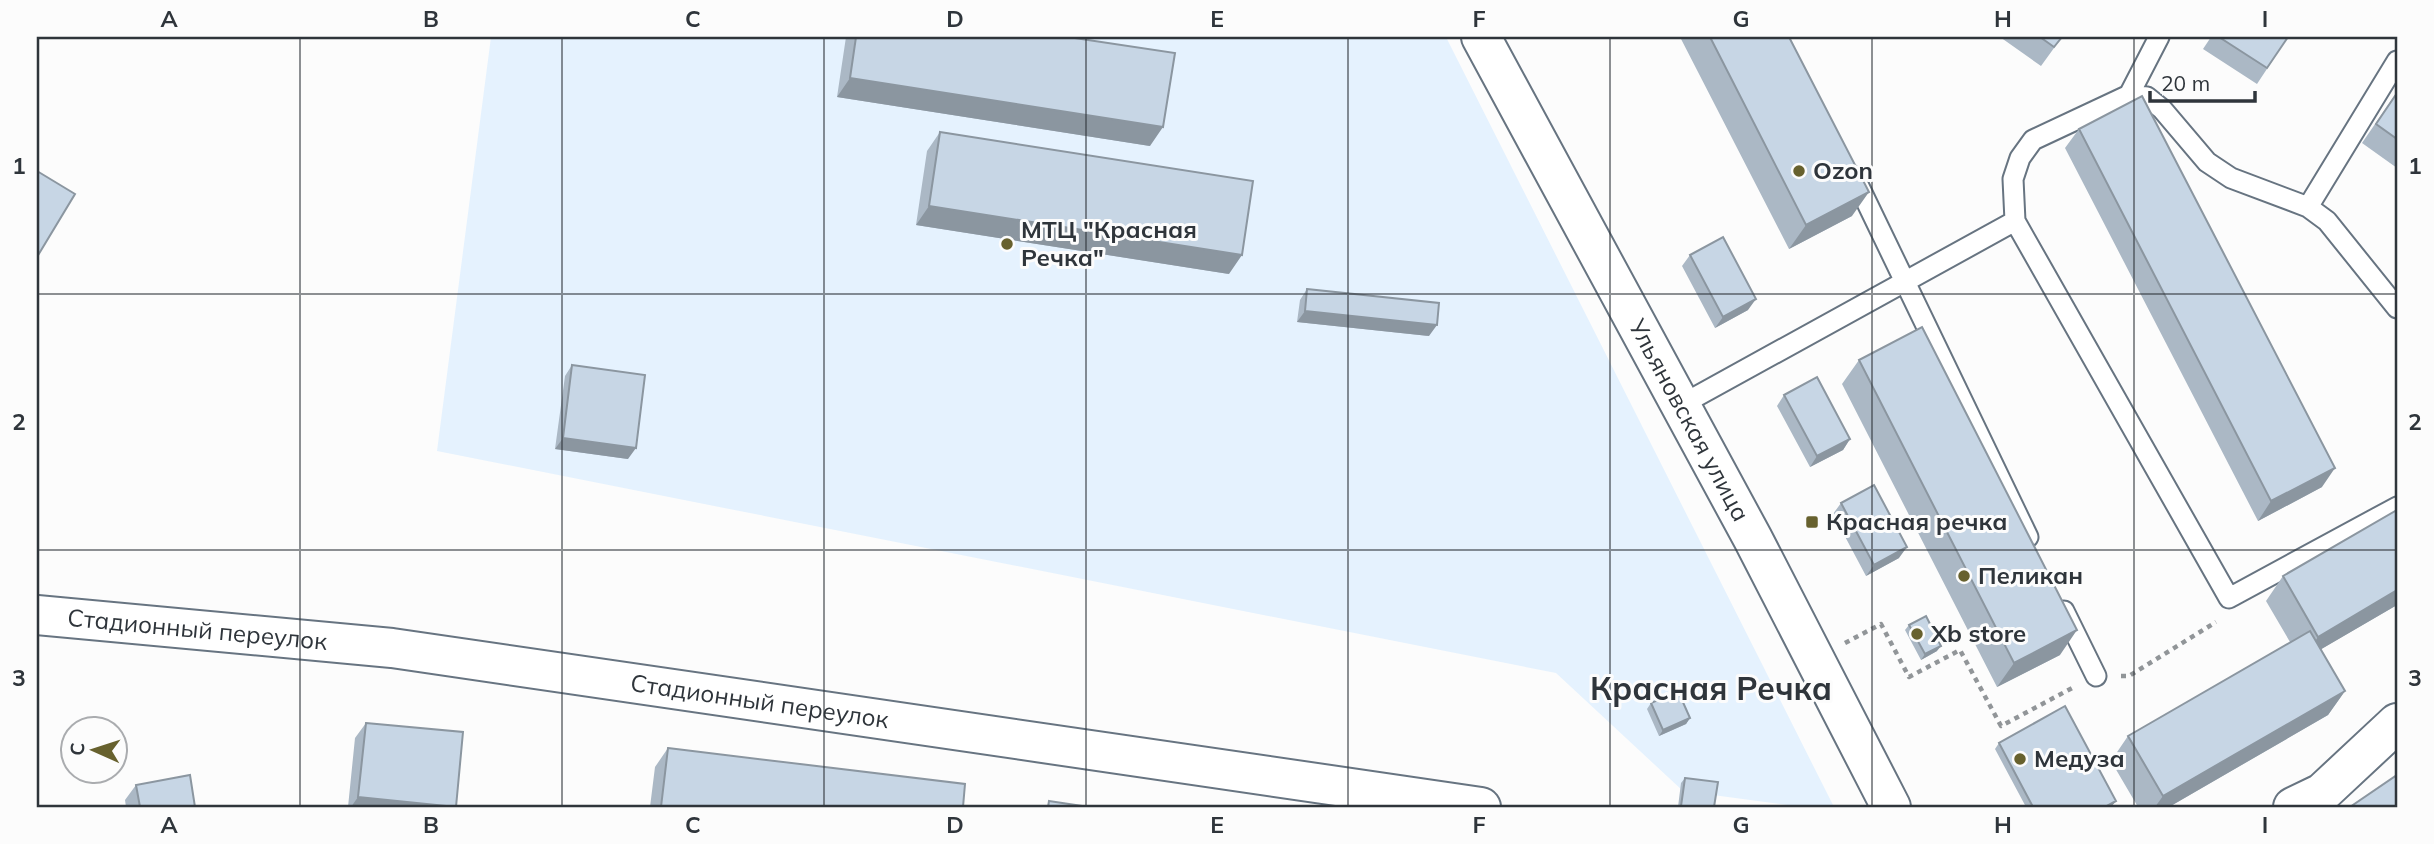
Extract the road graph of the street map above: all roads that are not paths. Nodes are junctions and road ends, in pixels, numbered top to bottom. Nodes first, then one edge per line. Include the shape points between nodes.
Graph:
1 (1481, 37) edge
2 (2159, 37) edge
3 (2397, 61) edge
4 (2129, 95) junction
5 (1846, 160) edge
6 (2308, 207) junction
7 (2015, 222) junction
8 (1905, 282) junction
9 (2397, 308) edge
10 (1681, 405) junction
11 (2397, 507) edge
12 (2036, 553) edge
13 (2054, 590) edge
14 (37, 615) edge
15 (2096, 676) road end
16 (2397, 723) edge
17 (1481, 807) edge
18 (1891, 807) edge
19 (2293, 807) edge

1 - 10 street, Ульяновская улица
2 - 4 lane
3 - 6 lane
4 - 6 lane via 2147,97 2162,109 2207,162 2231,178
4 - 7 lane via 2033,140 2013,179
5 - 8 lane
6 - 9 lane via 2327,221
7 - 8 lane
7 - 11 lane via 2229,598
8 - 10 lane
8 - 12 lane
10 - 18 street, Ульяновская улица
13 - 15 lane
14 - 17 street, Стадионный переулок via 392,648
16 - 19 street via 2322,793

